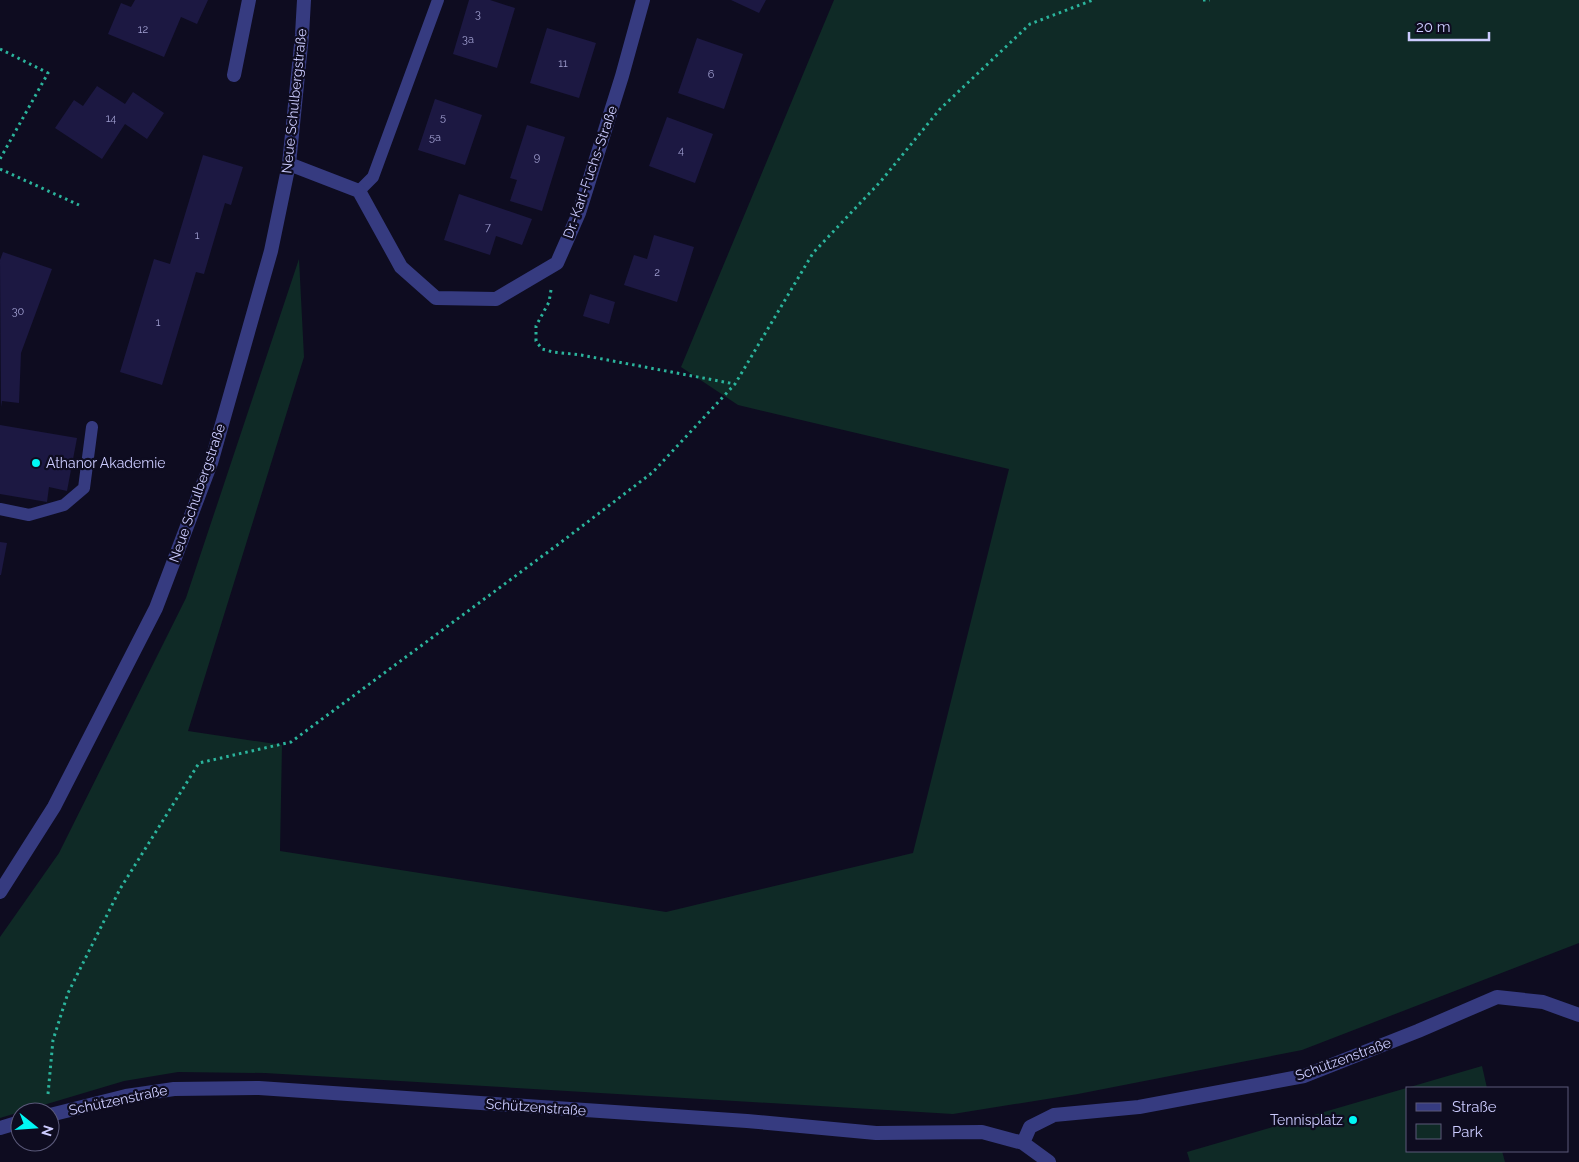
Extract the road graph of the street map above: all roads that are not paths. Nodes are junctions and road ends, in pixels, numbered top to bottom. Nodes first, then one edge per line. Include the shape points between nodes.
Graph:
1 (249, 0) edge
2 (304, 0) edge
3 (438, 0) edge
4 (643, 0) edge
5 (234, 75) dead end
6 (289, 164) junction
7 (359, 191) junction
8 (92, 427) dead end
9 (0, 508) edge
10 (0, 892) edge
11 (1579, 1015) edge
12 (60, 1112) edge
13 (1023, 1143) junction
14 (1048, 1162) edge

1 - 5 street
2 - 6 street, Neue Schulbergstraße
3 - 7 lane via 373,177
4 - 7 street, Dr.-Karl-Fuchs-Straße via 579,213 557,263 496,298 436,298 401,267
6 - 7 street
6 - 10 street, Neue Schulbergstraße via 271,251 211,463 156,608 54,808
8 - 9 lane via 84,488 64,505 29,515
11 - 13 street, Schützenstraße via 1543,1002 1497,997 1304,1076 1139,1107 1054,1115 1030,1127
12 - 13 street, Schützenstraße via 126,1096 174,1089 259,1088 748,1121 876,1133 982,1132
13 - 14 street, Schützenstraße

